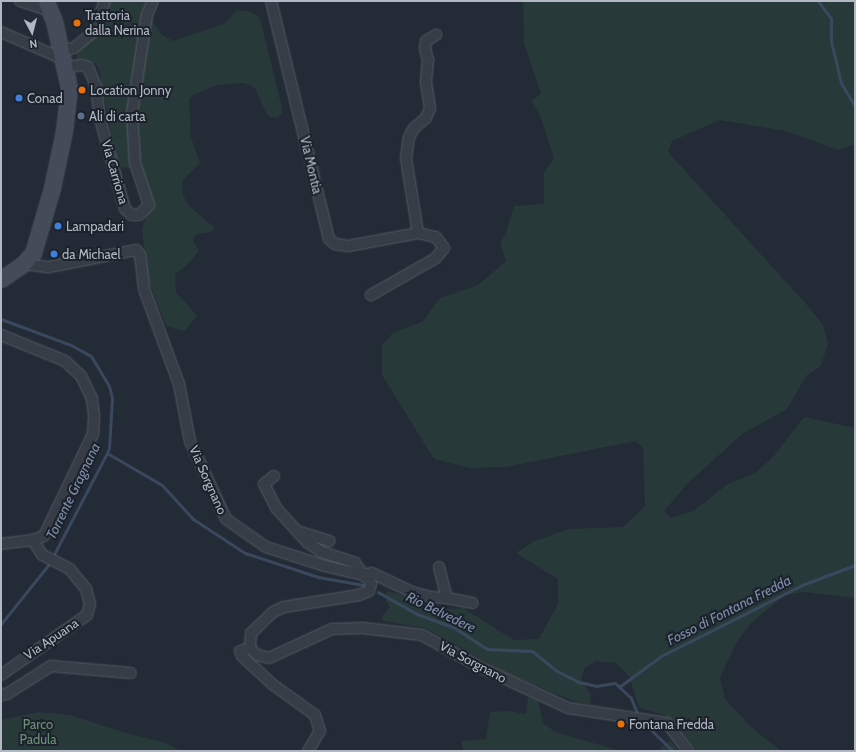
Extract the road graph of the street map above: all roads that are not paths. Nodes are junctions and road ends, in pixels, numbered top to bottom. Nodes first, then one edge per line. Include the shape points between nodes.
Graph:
1 (20, 1) edge
2 (105, 1) edge
3 (152, 1) edge
4 (271, 1) edge
5 (48, 6) edge
6 (1, 32) edge
7 (436, 35) dead end
8 (63, 59) junction
9 (418, 233) junction
10 (23, 264) junction
11 (1, 279) edge
12 (371, 295) dead end
13 (1, 335) edge
14 (274, 476) dead end
15 (297, 531) junction
16 (33, 540) junction
17 (330, 541) dead end
18 (1, 544) edge
19 (439, 567) dead end
20 (366, 576) junction
21 (447, 598) junction
22 (473, 603) dead end
23 (250, 648) junction
24 (1, 674) edge
25 (131, 674) dead end
26 (1, 695) edge
27 (308, 751) edge
28 (688, 751) edge

1 - 5 street
2 - 8 street via 92,33
3 - 8 street, Via Carriona via 147,15 132,113 136,163 149,205 139,215 132,215 124,209 100,119 96,87 88,67
4 - 9 street, Via Montia via 329,239 335,244 348,246
5 - 8 main road
6 - 8 street
7 - 9 street via 426,41 425,49 428,60 426,82 430,108 426,118 414,128 409,137 406,158
8 - 10 main road via 69,88 52,188 33,253
9 - 12 street, Via Montia via 436,237 444,248 436,258
10 - 11 main road
10 - 20 street, Via Sorgnano via 49,267 136,250 140,255 144,288 179,384 190,441 226,519 266,547
13 - 16 street via 64,361 81,376 92,399 93,434 44,536
14 - 15 street via 264,484 267,492 277,509
15 - 17 street
15 - 20 street via 322,552 355,563
16 - 18 street
16 - 24 street, Via Apuana via 42,555 66,566 86,589 90,604 87,615
19 - 21 street
20 - 21 street via 372,573 431,597
20 - 23 street via 371,584 369,591 359,595 284,607 273,612 251,633
21 - 22 street
23 - 27 street via 240,650 242,656 272,684 315,715 320,731
23 - 28 street, Via Sorgnano via 257,655 269,658 332,629 394,630 422,635 520,687 568,708 667,723
25 - 26 street, Via Apuana via 51,666 7,694

